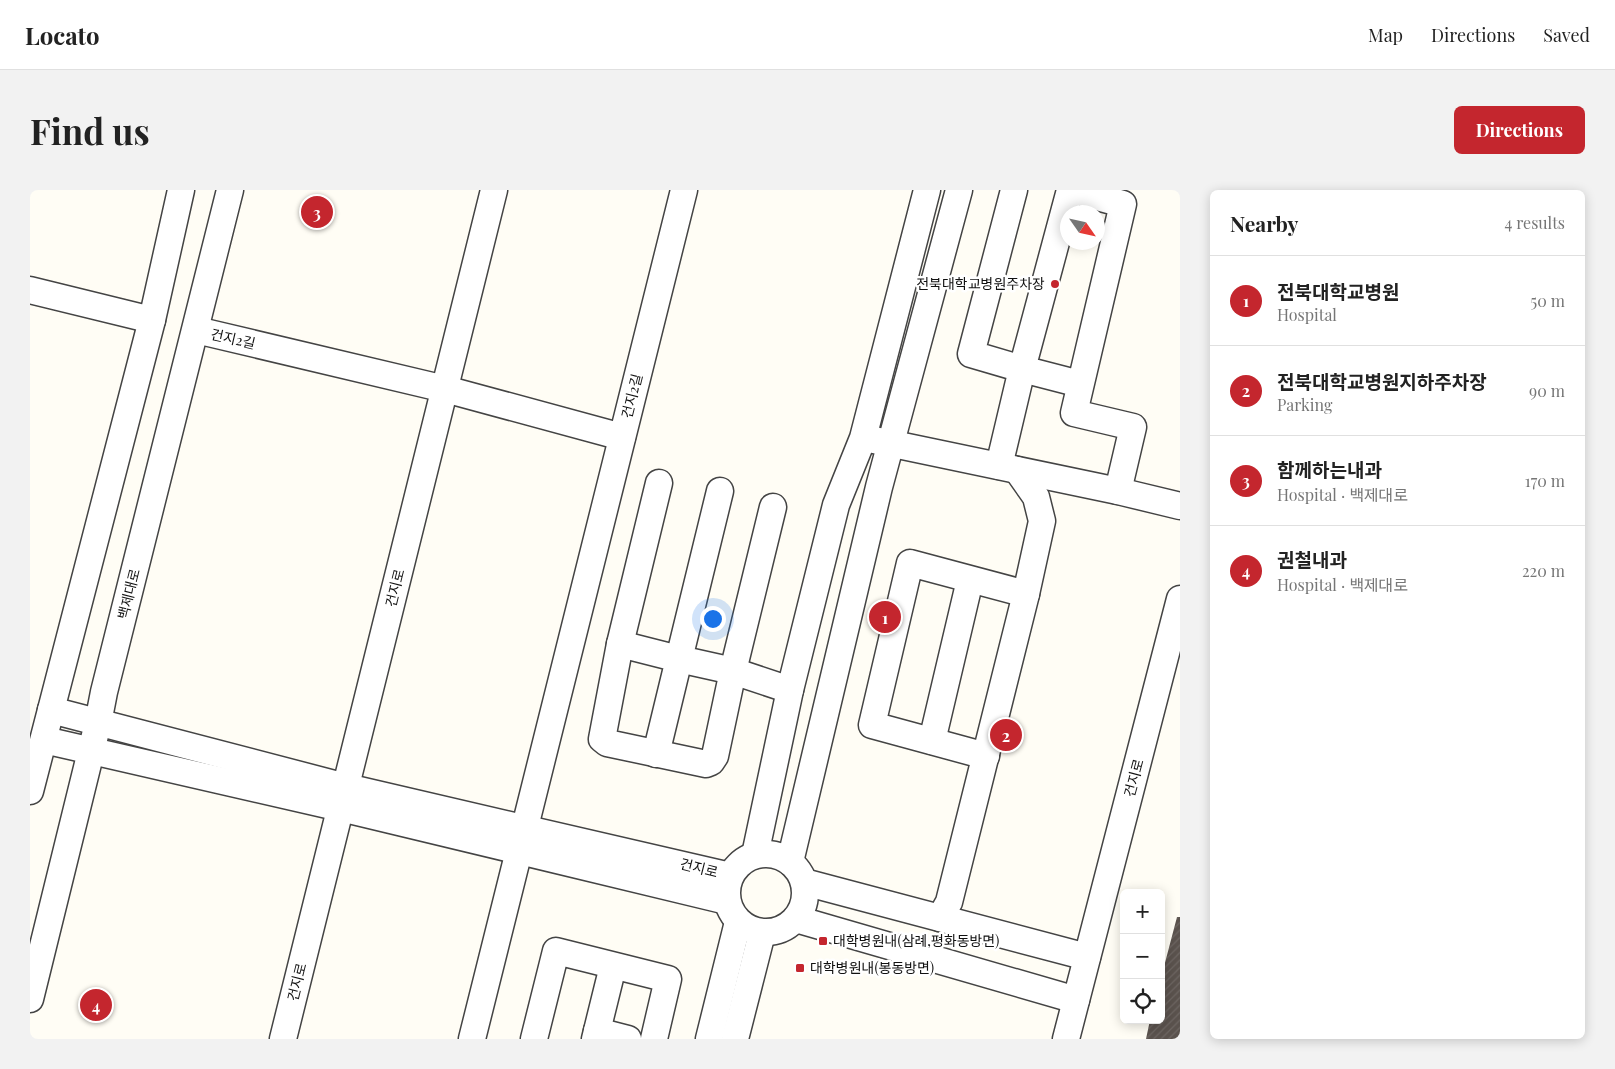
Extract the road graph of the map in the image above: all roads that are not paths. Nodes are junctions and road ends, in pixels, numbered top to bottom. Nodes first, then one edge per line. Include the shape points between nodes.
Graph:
1 (182, 190) edge
2 (230, 190) edge
3 (494, 190) edge
4 (927, 190) edge
5 (959, 190) edge
6 (1014, 190) edge
7 (1070, 190) edge
8 (682, 199) edge
9 (30, 290) edge
10 (152, 320) junction
11 (196, 330) junction
12 (1022, 369) junction
13 (1080, 384) junction
14 (445, 389) junction
15 (622, 436) junction
16 (863, 438) junction
17 (891, 444) junction
18 (1008, 468) junction
19 (659, 483) dead end
20 (720, 491) dead end
21 (1118, 491) junction
22 (1180, 506) edge
23 (773, 507) dead end
24 (970, 580) junction
25 (1026, 594) junction
26 (1180, 599) edge
27 (620, 644) junction
28 (679, 659) junction
29 (733, 671) junction
30 (790, 690) junction
31 (51, 710) junction
32 (98, 723) junction
33 (44, 740) junction
34 (932, 741) junction
35 (91, 750) junction
36 (656, 754) junction
37 (986, 756) junction
38 (30, 791) edge
39 (343, 798) junction
40 (523, 840) junction
41 (756, 855) junction
42 (797, 872) junction
43 (730, 876) junction
44 (732, 911) junction
45 (940, 918) junction
46 (796, 919) junction
47 (762, 933) junction
48 (36, 948) edge
49 (1087, 957) junction
50 (613, 966) junction
51 (30, 999) edge
52 (1076, 1000) junction
53 (596, 1035) edge
54 (283, 1039) edge
55 (472, 1039) edge
56 (534, 1039) edge
57 (628, 1039) edge
58 (654, 1039) edge
59 (709, 1039) edge
60 (735, 1039) edge
61 (1066, 1039) edge

1 - 10 street
2 - 11 street, 백제대로
3 - 14 street
4 - 16 street
5 - 17 street
6 - 12 street via 971,354
7 - 12 street
7 - 13 street via 1123,204
8 - 15 street, 건지2길
9 - 10 street
10 - 31 street
11 - 14 street, 건지2길
11 - 32 street, 백제대로
12 - 13 street
12 - 18 street
13 - 21 street via 1074,413 1133,427
14 - 15 street, 건지2길
14 - 39 street, 건지로
15 - 40 street
16 - 17 street
16 - 30 street via 836,505
17 - 18 street
17 - 42 street
18 - 21 street
18 - 25 street via 1036,497 1042,521
19 - 27 street
20 - 28 street
21 - 22 street
23 - 29 street
24 - 25 street
24 - 34 street
24 - 34 street via 910,563 872,725
25 - 37 street
26 - 49 street, 건지로
27 - 28 street
27 - 36 street via 602,739 607,743
28 - 29 street
28 - 36 street
29 - 30 street
29 - 36 street via 711,762 706,764
30 - 41 street
31 - 32 street, 건지로
31 - 33 street
32 - 35 street, 백제대로
32 - 39 street, 건지로
33 - 35 street, 건지로
33 - 38 street
34 - 37 street
35 - 39 street, 건지로
35 - 48 street, 백제대로
37 - 45 street via 949,902
39 - 40 street, 건지로
39 - 54 street, 건지로
40 - 43 street, 건지로
40 - 44 street, 건지로
40 - 55 street
41 - 42 street via 778,855
41 - 43 street, 건지로 via 738,865
42 - 45 street
42 - 46 street via 805,896
43 - 44 street, 건지로 via 727,887
44 - 47 street, 건지로 via 749,929
44 - 59 street
45 - 49 street
46 - 47 street via 786,928
46 - 52 street
47 - 60 street
48 - 51 street, 백제대로
49 - 52 street, 건지로
50 - 53 street
50 - 56 street via 556,951
50 - 58 street via 668,979
52 - 61 street, 건지로
53 - 57 street

